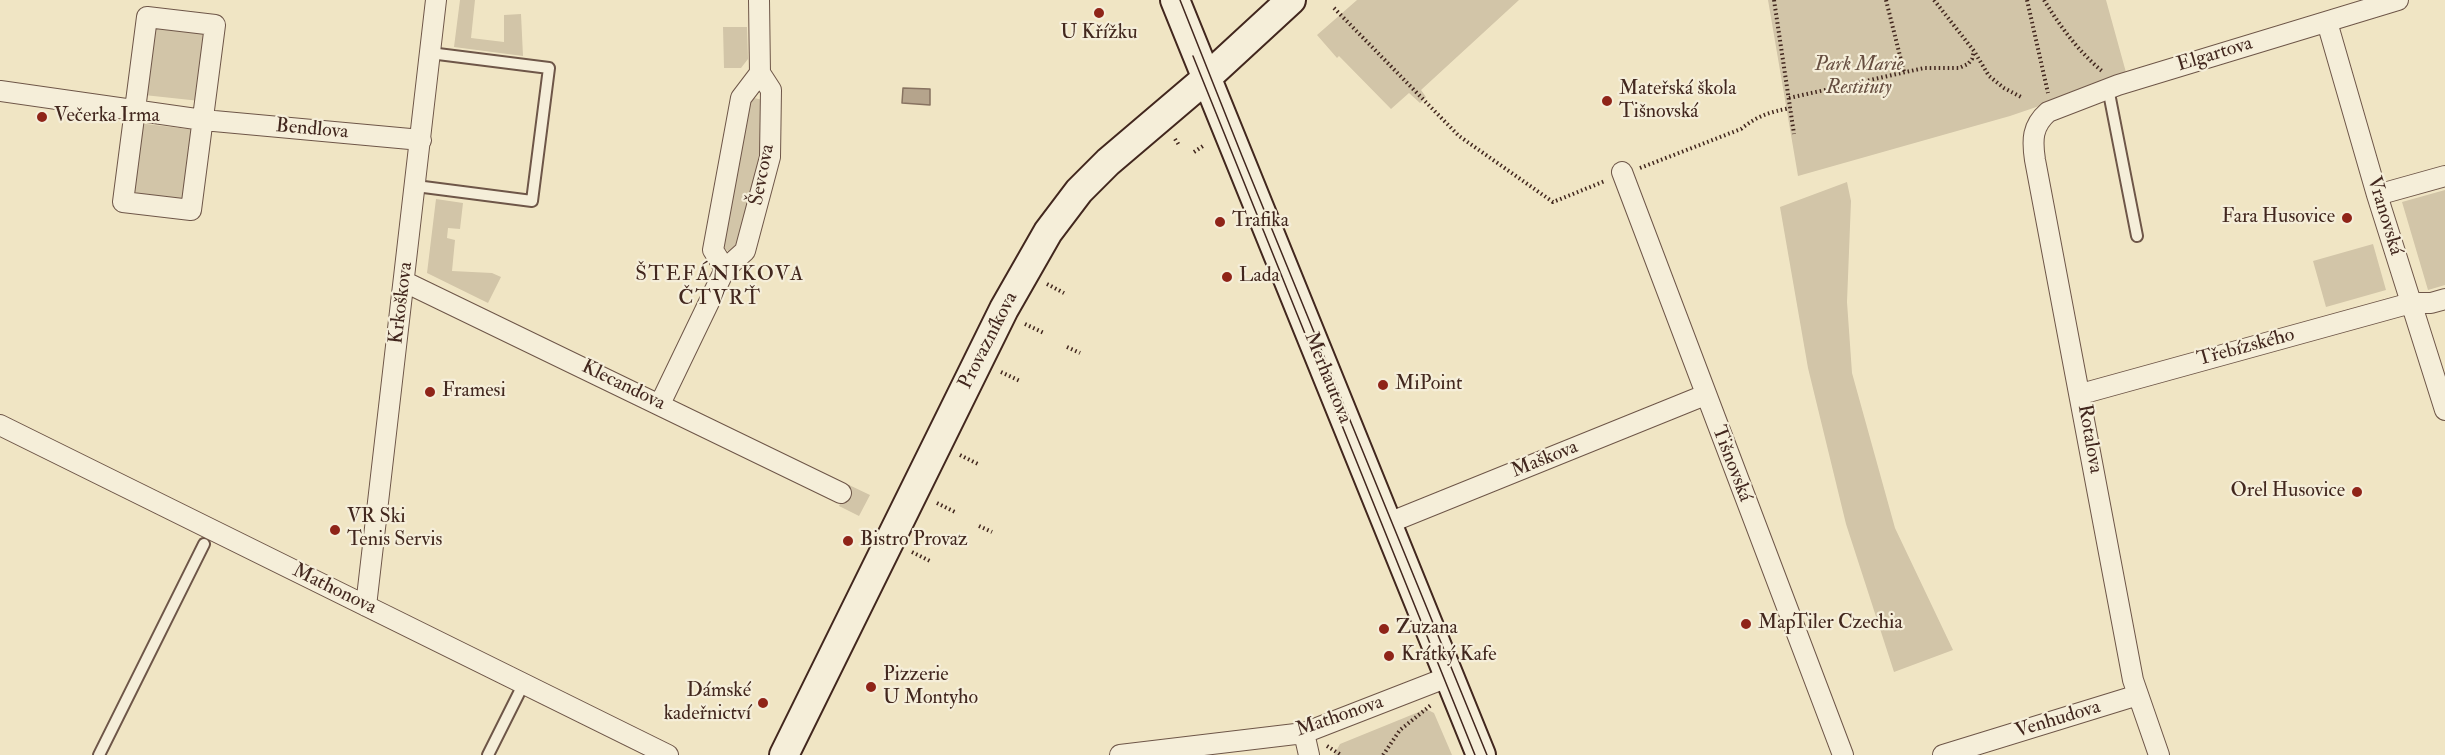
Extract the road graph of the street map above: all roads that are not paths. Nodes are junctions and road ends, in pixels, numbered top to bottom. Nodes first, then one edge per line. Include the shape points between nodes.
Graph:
1 (436, 0) edge
2 (759, 0) edge
3 (1175, 0) edge
4 (1291, 0) edge
5 (2398, 0) edge
6 (2327, 22) junction
7 (430, 53) junction
8 (760, 74) junction
9 (1206, 79) junction
10 (2113, 87) junction
11 (0, 91) edge
12 (135, 110) junction
13 (203, 120) junction
14 (2038, 122) joint
15 (421, 141) junction
16 (1622, 172) road end
17 (2445, 176) edge
18 (416, 186) junction
19 (2377, 195) junction
20 (2137, 236) dead end
21 (725, 269) junction
22 (405, 282) junction
23 (2445, 299) edge
24 (2411, 303) junction
25 (2080, 394) junction
26 (1705, 395) junction
27 (660, 404) junction
28 (2445, 410) edge
29 (0, 425) edge
30 (841, 493) dead end
31 (1386, 524) junction
32 (204, 544) dead end
33 (366, 606) junction
34 (1448, 677) junction
35 (523, 685) junction
36 (2138, 695) junction
37 (1304, 733) junction
38 (99, 755) edge
39 (488, 755) edge
40 (668, 755) edge
41 (784, 755) edge
42 (1120, 755) edge
43 (1309, 755) edge
44 (1480, 755) edge
45 (1843, 755) edge
46 (1943, 755) edge
47 (2159, 755) edge

1 - 7 street, Krkoškova
2 - 8 street, Ševcova
3 - 9 main road, Merhautova
4 - 9 main road, Provazníkova
5 - 6 street, Elgartova
6 - 10 street, Elgartova
6 - 19 street, Vranovská
7 - 15 street, Krkoškova
7 - 18 lane via 549,68 532,201
8 - 21 street, Ševcova via 741,98 717,227 713,250
8 - 21 street, Ševcova via 771,90 770,158 745,251
9 - 31 main road, Merhautova
9 - 41 main road, Provazníkova via 1108,162 1079,191 1048,232 1004,309
10 - 14 street, Elgartova via 2052,110
10 - 20 lane
11 - 12 street, Bendlova
12 - 13 street, Bendlova
12 - 13 street via 123,202 191,210
12 - 13 street via 147,17 215,25
13 - 15 street, Bendlova
14 - 25 street, Rotalova via 2033,135 2035,160
15 - 18 street, Krkoškova
16 - 26 street, Tišnovská
17 - 19 street
18 - 22 street, Krkoškova
19 - 24 street, Vranovská
21 - 27 street, Ševcova
22 - 27 street, Klecandova
22 - 33 street, Krkoškova
23 - 24 street, Třebízského
24 - 25 street, Třebízského
24 - 28 street, Vranovská
25 - 36 street, Rotalova
26 - 31 street, Maškova
26 - 45 street, Tišnovská
27 - 30 street, Klecandova
29 - 33 street, Mathonova
31 - 34 main road, Merhautova
32 - 38 lane
33 - 35 street, Mathonova
34 - 37 street, Mathonova
34 - 44 main road, Merhautova
35 - 39 lane
35 - 40 street, Mathonova
36 - 46 street, Venhudova
36 - 47 street, Rotalova
37 - 42 street, Mathonova
37 - 43 street

